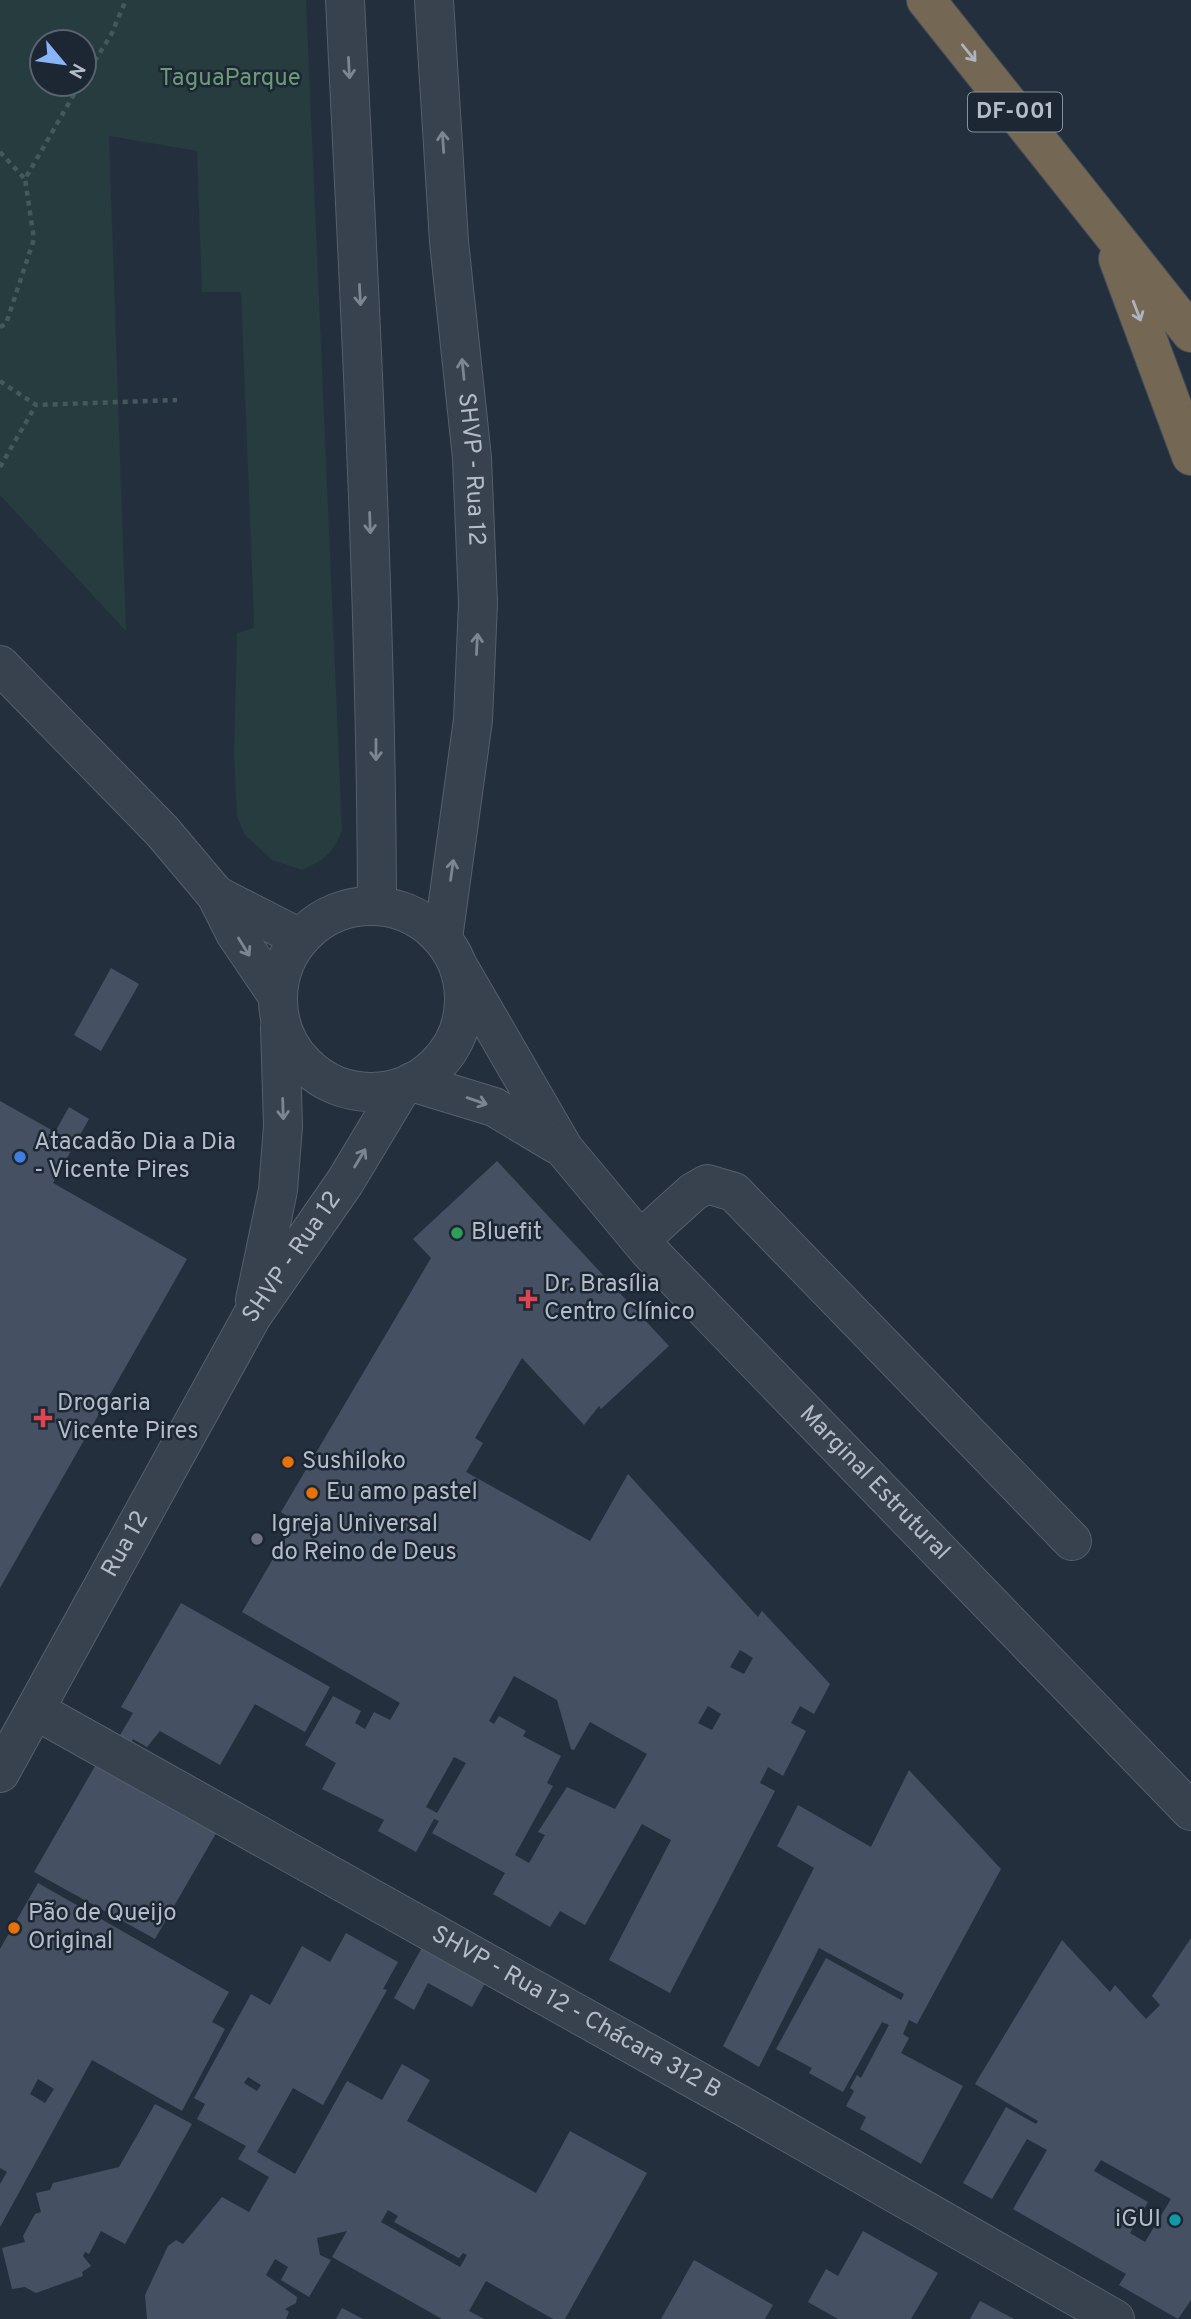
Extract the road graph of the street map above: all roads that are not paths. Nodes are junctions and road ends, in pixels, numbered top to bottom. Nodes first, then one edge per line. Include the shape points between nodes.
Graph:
1 (345, 0) edge
2 (434, 0) edge
3 (926, 0) edge
4 (1105, 224) junction
5 (1191, 333) edge
6 (1191, 456) edge
7 (0, 665) edge
8 (216, 895) junction
9 (377, 905) junction
10 (300, 938) junction
11 (443, 938) junction
12 (461, 971) junction
13 (278, 1006) junction
14 (407, 1084) junction
15 (564, 1149) junction
16 (640, 1240) junction
17 (252, 1315) junction
18 (1072, 1541) dead end
19 (35, 1710) junction
20 (0, 1773) edge
21 (1191, 1811) edge
22 (1115, 2319) edge

1 -> 9 street via 367,433
11 -> 2 street, SHVP - Rua 12 via 473,720 478,603 472,458 449,243
3 -> 4 highway, DF-001
4 - 5 highway, DF-001
4 -> 6 highway
7 - 8 street via 162,831
8 - 10 street
8 -> 13 street
9 - 10 street via 334,912
9 - 11 street via 413,915
10 - 13 street via 284,964
11 - 12 street
12 - 14 street via 464,1004 456,1038 438,1063
12 - 15 street, Marginal Estrutural
13 - 14 street via 290,1047 311,1071 339,1087 370,1092
13 -> 17 street, SHVP - Rua 12 via 283,1126 278,1189
14 -> 15 street, Marginal Estrutural via 494,1107
17 -> 14 street, SHVP - Rua 12
15 - 16 street, Marginal Estrutural
16 - 18 street via 693,1192 708,1185 734,1192
16 - 21 street, Marginal Estrutural
17 - 19 street, Rua 12
19 - 20 street, Rua 12
19 - 22 street, SHVP - Rua 12 - Chácara 312 B

